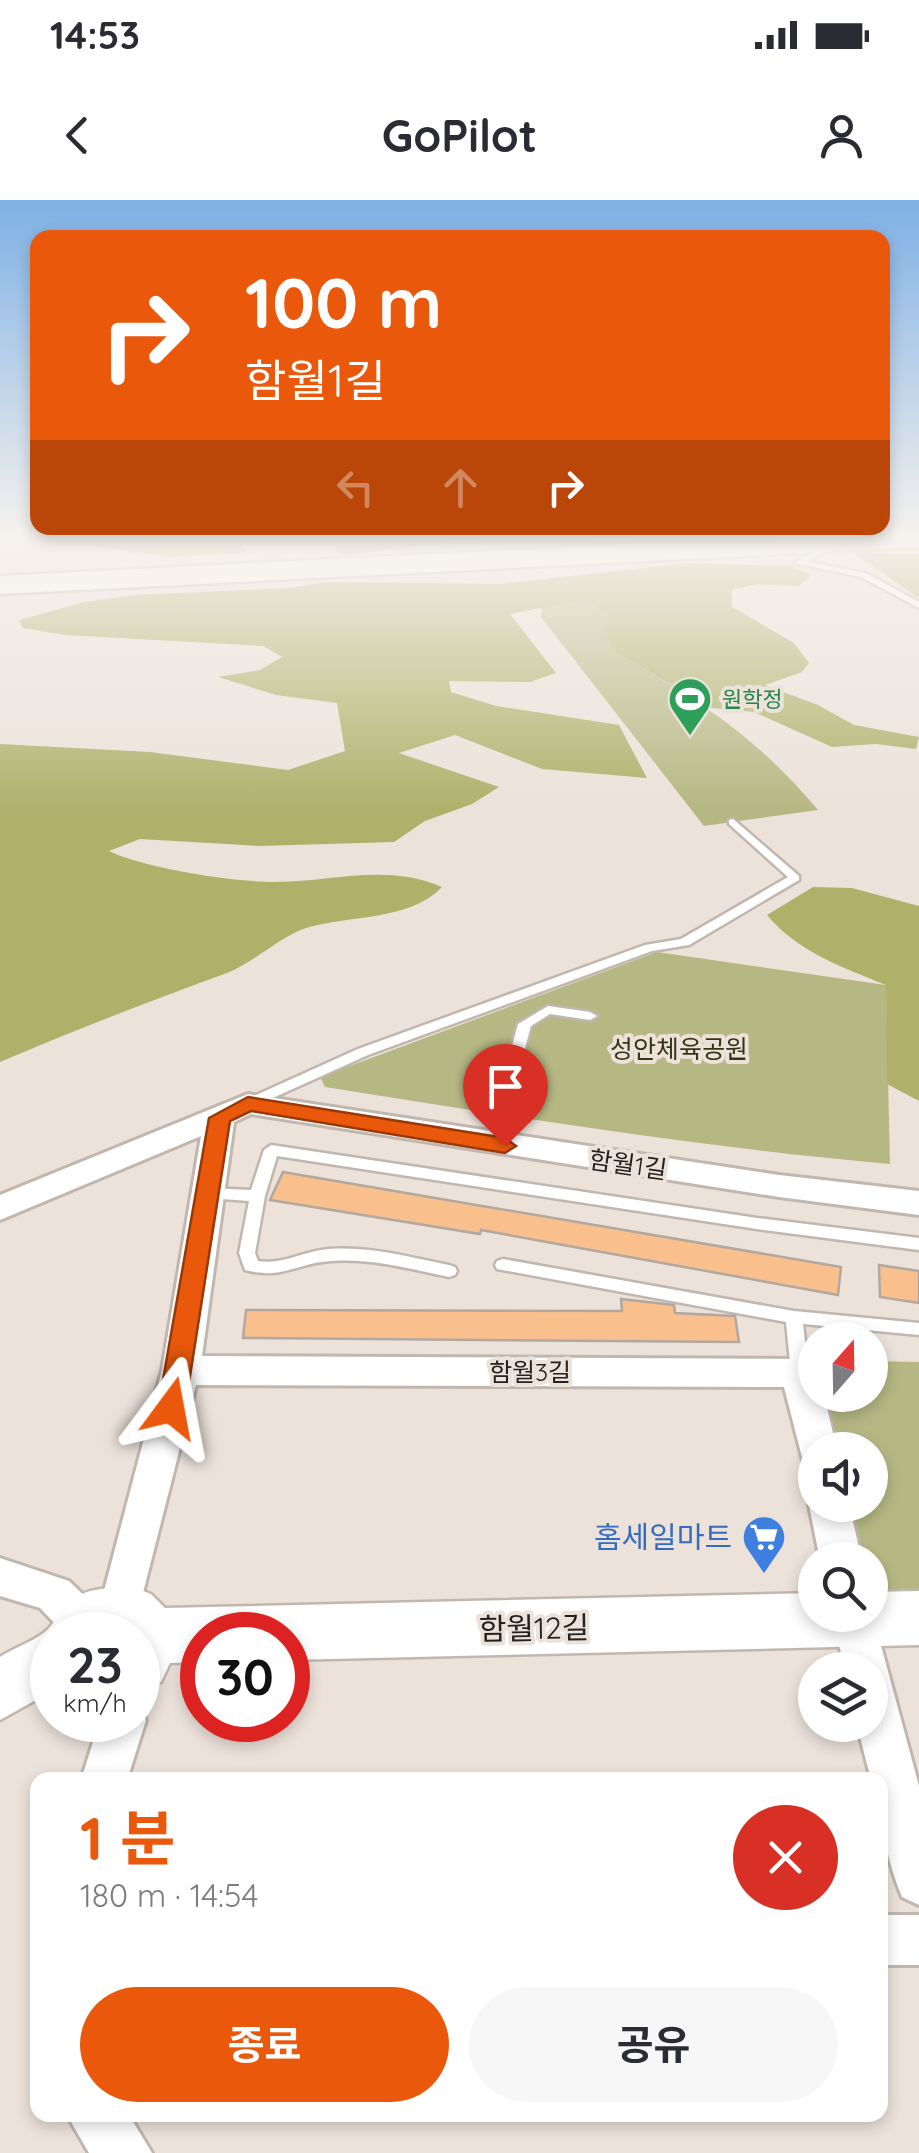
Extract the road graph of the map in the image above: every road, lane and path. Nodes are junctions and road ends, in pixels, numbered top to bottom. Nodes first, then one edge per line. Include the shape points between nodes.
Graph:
1 (732, 822) dead end
2 (590, 1016) dead end
3 (234, 1111) junction
4 (492, 1144) junction
5 (208, 1193) junction
6 (257, 1196) junction
7 (919, 1203) edge
8 (0, 1208) edge
9 (919, 1244) edge
10 (503, 1265) dead end
11 (450, 1270) dead end
12 (794, 1317) junction
13 (919, 1329) edge
14 (798, 1354) edge
15 (181, 1370) junction
16 (798, 1372) edge
17 (0, 1577) edge
18 (74, 1612) edge
19 (111, 1612) edge
20 (919, 1618) edge
21 (858, 1635) edge
22 (160, 1638) edge
23 (30, 1676) edge
24 (0, 1692) edge
25 (116, 1742) edge
26 (884, 1742) edge
27 (107, 1772) edge
28 (919, 1880) edge
29 (888, 1940) edge
30 (919, 1940) edge
31 (100, 2122) edge
32 (124, 2153) edge

1 - 3 lane via 795,878 685,942 650,948 362,1052
2 - 4 lane via 548,1010 525,1024
3 - 4 street, 함월1길
3 - 5 street
3 - 8 street
4 - 7 street, 함월1길
5 - 6 lane
5 - 15 street
6 - 9 lane via 270,1150
6 - 11 lane via 247,1253 251,1266 278,1272 320,1255 356,1254
10 - 12 lane
12 - 13 lane
12 - 14 lane
15 - 16 street, 함월3길
15 - 19 street
17 - 18 street via 54,1594
20 - 21 street, 함월12길
21 - 22 street, 함월12길
23 - 24 street
25 - 27 street
26 - 28 street
29 - 30 street
31 - 32 street

